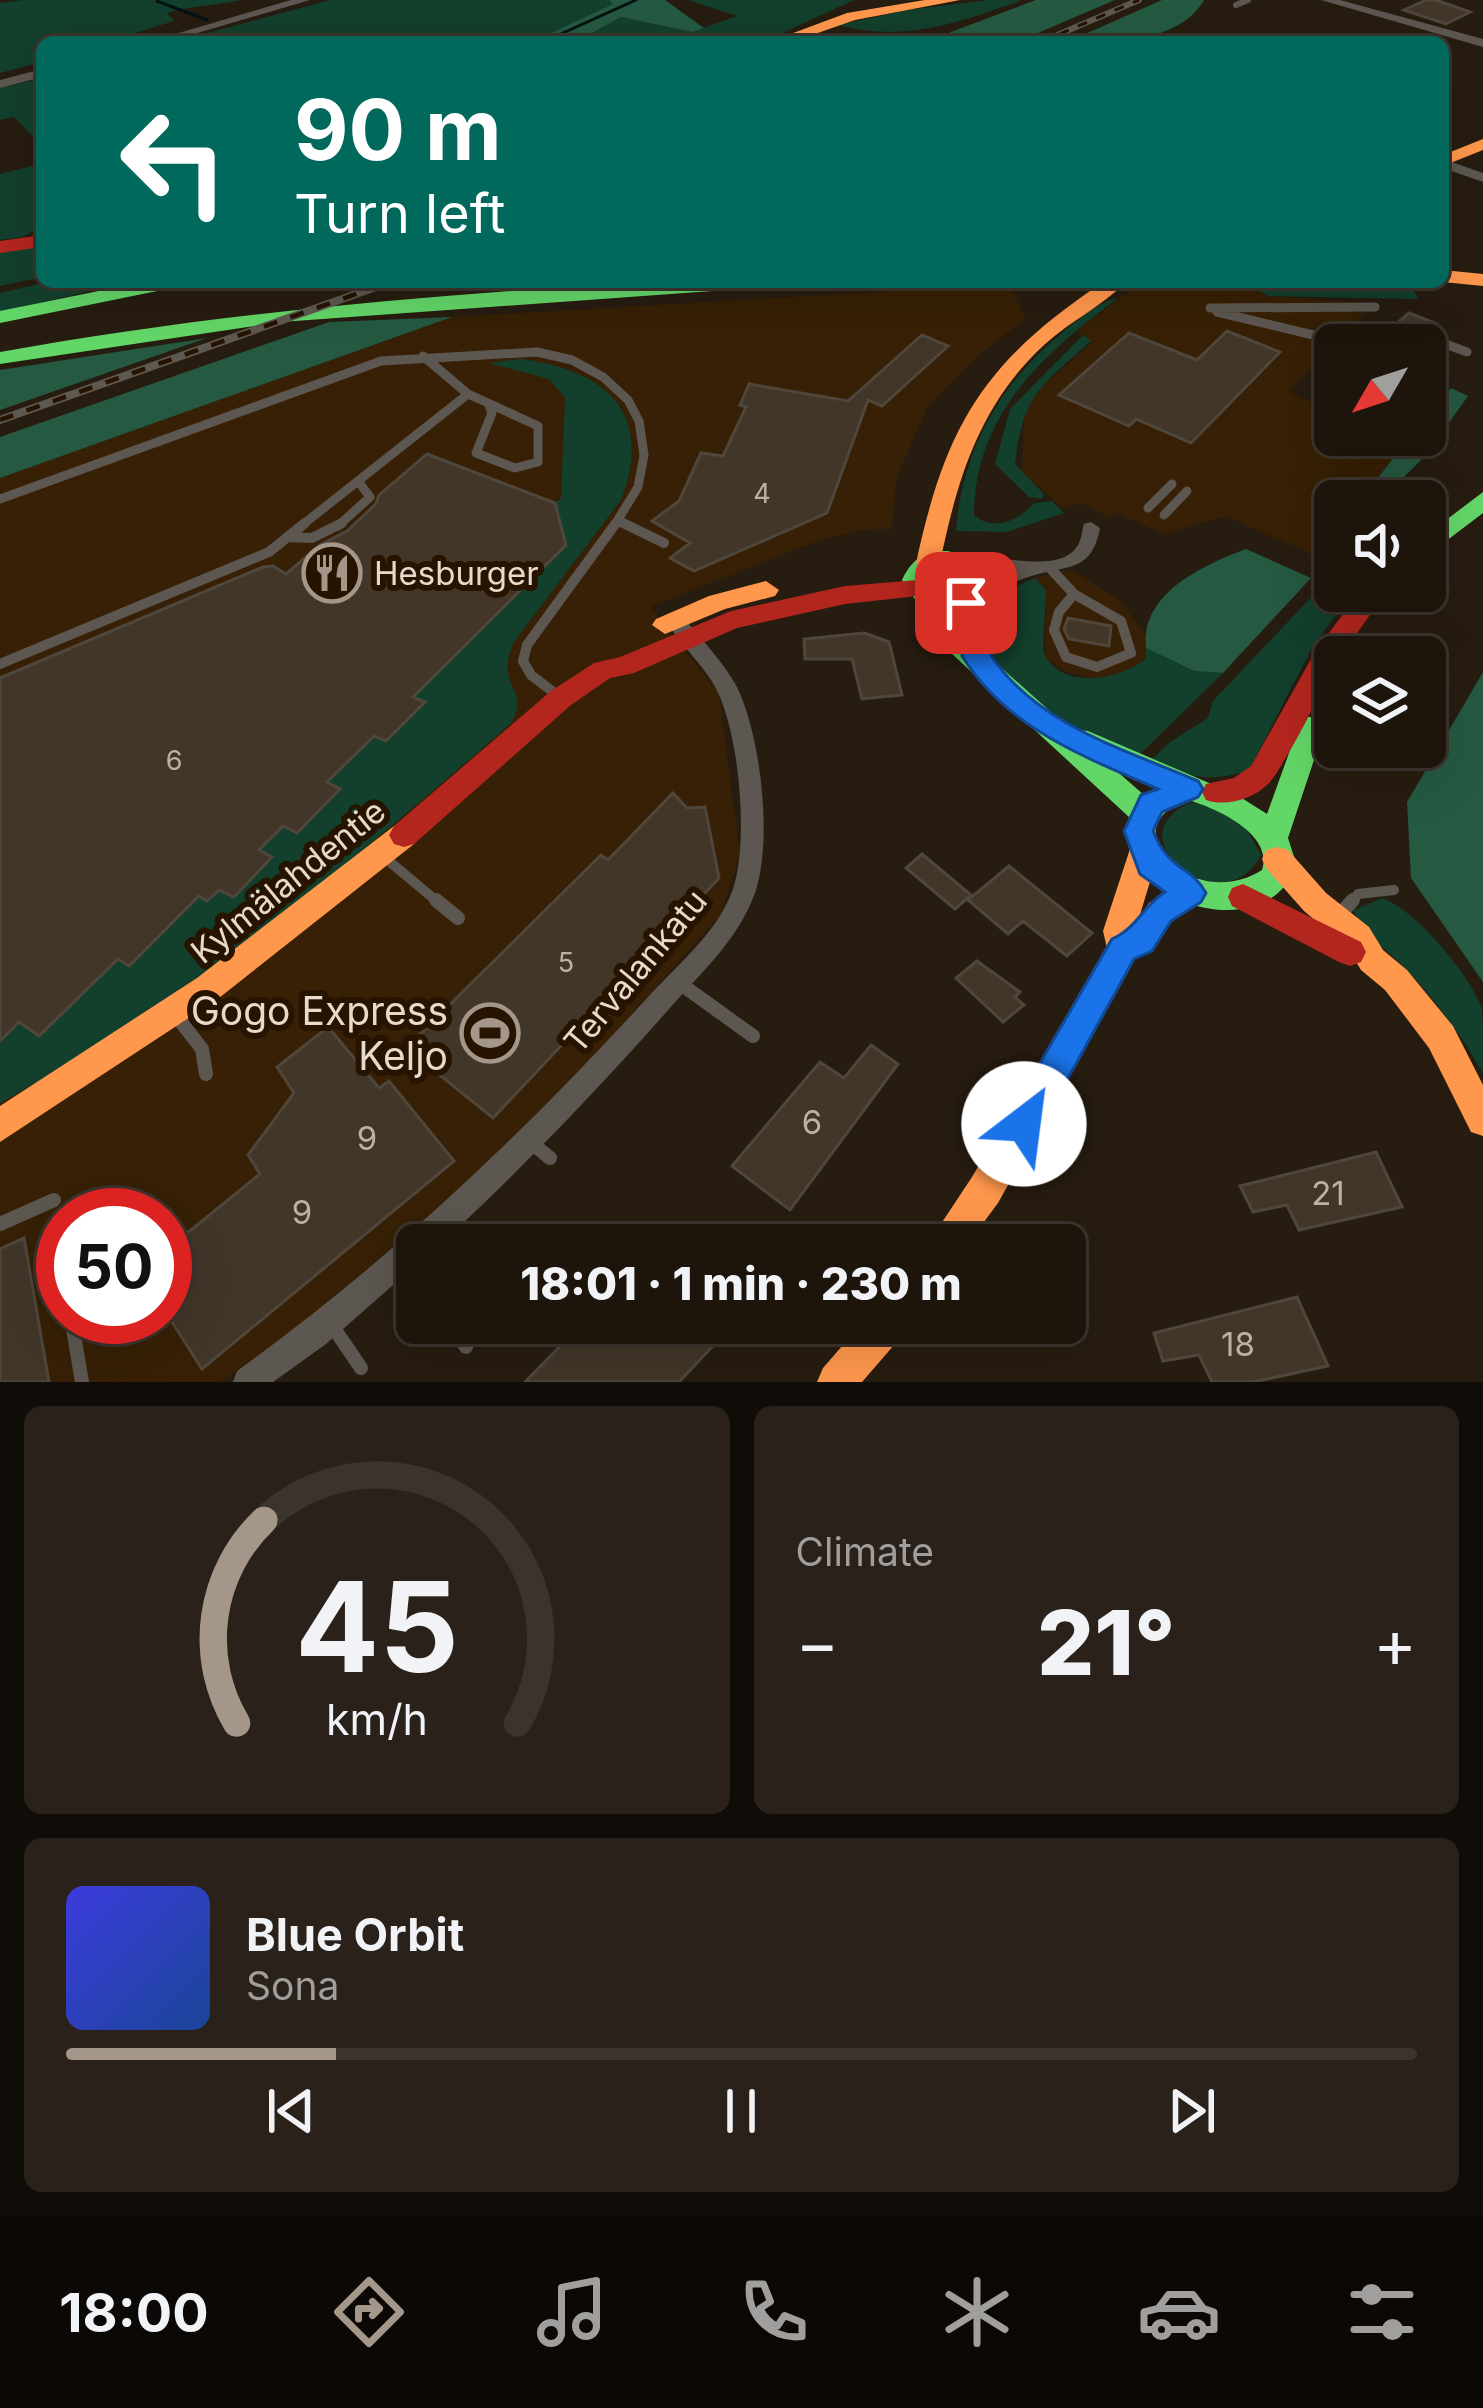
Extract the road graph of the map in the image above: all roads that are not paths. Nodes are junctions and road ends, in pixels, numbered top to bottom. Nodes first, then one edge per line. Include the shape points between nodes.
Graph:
1 (304, 0) edge
2 (953, 0) edge
3 (1248, 0) edge
4 (1327, 0) edge
5 (1236, 5) dead end
6 (175, 36) edge
7 (794, 36) edge
8 (1483, 43) edge
9 (36, 75) edge
10 (0, 84) edge
11 (1483, 144) edge
12 (1449, 159) edge
13 (1449, 164) edge
14 (1483, 178) edge
15 (36, 242) edge
16 (0, 248) edge
17 (1449, 262) edge
18 (1483, 262) edge
19 (1449, 277) edge
20 (1483, 280) edge
21 (143, 288) edge
22 (666, 288) edge
23 (1105, 289) edge
24 (1375, 307) dead end
25 (0, 317) edge
26 (1313, 335) dead end
27 (1446, 344) edge
28 (1467, 352) dead end
29 (423, 356) junction
30 (0, 358) edge
31 (468, 394) junction
32 (488, 402) junction
33 (358, 482) junction
34 (1172, 484) dead end
35 (1187, 491) dead end
36 (0, 499) edge
37 (1483, 500) edge
38 (1148, 508) dead end
39 (1164, 515) dead end
40 (939, 519) junction
41 (618, 521) junction
42 (1091, 529) dead end
43 (1446, 531) edge
44 (289, 538) junction
45 (664, 543) dead end
46 (962, 562) junction
47 (1041, 567) junction
48 (924, 581) junction
49 (1074, 594) junction
50 (974, 596) junction
51 (1359, 612) edge
52 (681, 628) junction
53 (975, 656) junction
54 (0, 664) edge
55 (561, 698) junction
56 (1314, 722) edge
57 (1055, 732) junction
58 (1202, 791) junction
59 (1144, 813) junction
60 (1275, 849) junction
61 (1144, 852) junction
62 (381, 855) junction
63 (1394, 890) dead end
64 (1190, 893) junction
65 (1244, 896) junction
66 (458, 918) dead end
67 (1336, 919) junction
68 (1123, 949) junction
69 (1372, 960) junction
70 (678, 982) junction
71 (176, 1015) junction
72 (753, 1036) dead end
73 (206, 1074) dead end
74 (1483, 1120) edge
75 (0, 1125) edge
76 (529, 1141) junction
77 (550, 1158) dead end
78 (36, 1208) edge
79 (0, 1224) edge
80 (445, 1224) edge
81 (960, 1224) edge
82 (396, 1269) edge
83 (329, 1321) junction
84 (76, 1344) edge
85 (464, 1344) edge
86 (870, 1344) edge
87 (466, 1347) dead end
88 (361, 1369) dead end
89 (82, 1382) edge
90 (248, 1382) edge
91 (838, 1382) edge

1 - 6 street
2 - 7 main road via 852,16
3 - 5 lane
4 - 8 street
9 - 10 street
11 - 12 main road
13 - 14 street
15 - 16 main road
17 - 18 main road
19 - 20 main road
21 - 25 main road
22 - 30 main road via 299,313
23 - 40 main road via 1025,346 985,391 955,446
24 - 26 lane via 1210,308
27 - 28 lane
29 - 31 lane
29 - 36 lane via 381,361
29 - 41 lane via 537,352 603,377 628,400 643,437 638,487
31 - 32 lane
31 - 33 lane
32 - 32 lane via 538,426 532,467 515,470 476,453 492,413
33 - 44 lane
33 - 44 lane via 370,497 323,537
34 - 38 lane
35 - 39 lane
37 - 43 main road
40 - 46 main road
40 - 48 main road
41 - 45 lane
41 - 55 lane via 527,645 523,662 531,675
42 - 47 street via 1086,552
44 - 54 lane
46 - 47 street
46 - 48 main road
46 - 50 main road via 979,574
47 - 49 lane
47 - 50 street
48 - 50 main road
48 - 52 main road, Kylmälahdentie
48 - 53 main road via 959,645
49 - 49 lane via 1057,609 1053,641 1060,654 1106,666 1122,661 1131,653 1125,622
50 - 53 main road
51 - 58 main road via 1261,774 1241,788
52 - 55 main road, Kylmälahdentie via 611,655 603,670
52 - 70 street, Tervalankatu via 731,697 752,849 747,885 730,919
53 - 57 main road
55 - 62 main road, Kylmälahdentie
56 - 60 main road
57 - 58 main road
57 - 59 main road
58 - 59 main road via 1161,796
58 - 60 main road via 1252,812
59 - 61 main road
60 - 65 main road via 1266,883
60 - 67 main road
61 - 64 main road
61 - 68 main road via 1119,931
62 - 66 lane
62 - 71 main road, Kylmälahdentie
63 - 67 lane via 1358,894
64 - 65 main road
64 - 68 main road
65 - 69 main road
67 - 69 main road
68 - 81 main road
69 - 74 main road via 1441,1037
70 - 72 lane
70 - 76 street, Tervalankatu
71 - 73 lane via 202,1048
71 - 75 main road, Kylmälahdentie
76 - 77 lane
76 - 80 street, Tervalankatu
78 - 79 lane
82 - 83 street, Tervalankatu
83 - 88 lane
83 - 90 street, Tervalankatu
84 - 89 lane
85 - 87 lane
86 - 91 main road

